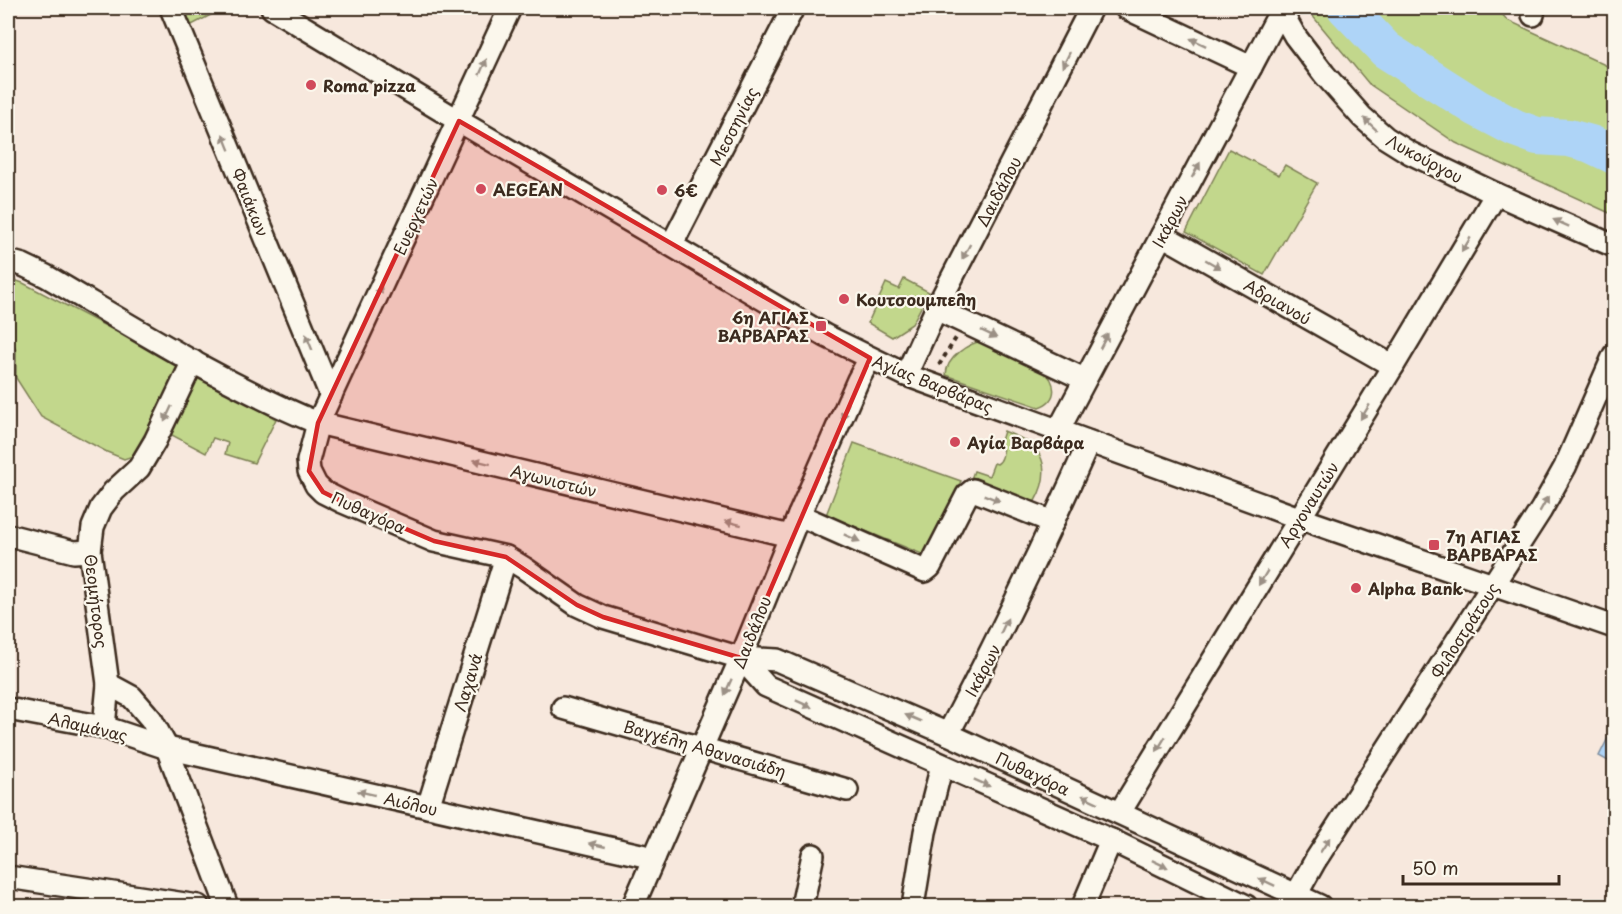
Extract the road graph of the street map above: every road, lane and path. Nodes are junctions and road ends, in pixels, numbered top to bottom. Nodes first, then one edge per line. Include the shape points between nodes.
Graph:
1 (171, 8) edge
2 (272, 8) edge
3 (510, 8) edge
4 (793, 8) edge
5 (1091, 8) edge
6 (1126, 8) edge
7 (1279, 10) edge
8 (1251, 67) junction
9 (459, 121) junction
10 (1496, 194) junction
11 (1162, 235) junction
12 (672, 244) junction
13 (1614, 246) edge
14 (8, 261) edge
15 (936, 309) junction
16 (966, 323) junction
17 (1614, 355) edge
18 (870, 358) junction
19 (193, 361) junction
20 (1393, 366) junction
21 (906, 375) junction
22 (1084, 379) junction
23 (928, 384) junction
24 (331, 396) junction
25 (318, 423) junction
26 (1058, 431) junction
27 (1089, 442) junction
28 (799, 515) junction
29 (1299, 518) junction
30 (1053, 522) junction
31 (8, 536) edge
32 (790, 536) junction
33 (90, 551) junction
34 (506, 558) junction
35 (1494, 584) junction
36 (1614, 627) edge
37 (741, 658) junction
38 (108, 684) junction
39 (563, 708) dead end
40 (8, 709) edge
41 (104, 727) junction
42 (948, 734) junction
43 (701, 747) junction
44 (167, 748) junction
45 (942, 765) junction
46 (847, 790) dead end
47 (428, 807) junction
48 (1120, 812) junction
49 (1111, 840) junction
50 (813, 855) dead end
51 (654, 858) junction
52 (8, 878) edge
53 (1294, 901) edge
54 (198, 906) edge
55 (227, 906) edge
56 (633, 906) edge
57 (802, 906) edge
58 (913, 906) edge
59 (1083, 906) edge
60 (1246, 906) edge
61 (1320, 906) edge

24 -> 1 street, Φαιάκων
2 - 9 street, Αγίας Βαρβάρας
9 -> 3 street, Ευεργετών
4 - 12 street, Μεσσηνίας
5 -> 15 street, Δαιδάλου
8 -> 6 street
7 - 8 street, Ικάρων
10 -> 7 street, Λυκούργου via 1386,138 1324,74
11 -> 8 street, Ικάρων
9 - 12 street, Αγίας Βαρβάρας
24 -> 9 street, Ευεργετών
13 -> 10 street, Λυκούργου
10 -> 20 street, Αργοναυτών
11 -> 20 street, Αδριανού
22 -> 11 street, Ικάρων
12 - 18 street, Αγίας Βαρβάρας
14 - 19 street via 46,276
15 - 16 street
15 - 21 street, Δαιδάλου
16 -> 22 street
16 - 23 path
35 -> 17 street, Φιλοστράτους via 1565,467
18 - 21 street, Αγίας Βαρβάρας
18 -> 28 street, Δαιδάλου
19 - 25 street via 275,406
19 -> 33 street, Θεομήτορος via 139,468 101,508 93,527
20 -> 29 street, Αργοναυτών
21 - 23 street, Αγίας Βαρβάρας
22 - 26 street, Ικάρων
23 - 26 street, Αγίας Βαρβάρας
24 - 25 street, Ευεργετών
32 -> 25 street, Αγωνιστών
25 - 34 street, Πυθαγόρα via 308,461 312,477 323,492 434,541
26 - 27 street, Αγίας Βαρβάρας
27 - 29 street, Αγίας Βαρβάρας
27 - 30 street, Ικάρων
28 -> 30 street via 925,571 973,490
28 - 32 street, Δαιδάλου
29 - 35 street, Αγίας Βαρβάρας
29 -> 48 street, Αργοναυτών
42 -> 30 street, Ικάρων
31 - 33 street via 74,552
32 - 37 street, Δαιδάλου
33 - 38 street, Θεομήτορος
34 - 37 street, Πυθαγόρα via 577,605 603,617
34 - 47 street, Λαχανά
35 - 36 street, Αγίας Βαρβάρας
53 -> 35 street, Φιλοστράτους via 1315,861
42 -> 37 street, Πυθαγόρα via 777,660
37 -> 43 street, Δαιδάλου
37 -> 45 street, Πυθαγόρα via 766,686
38 - 41 street, Θεομήτορος
38 - 44 street via 132,697 151,719
39 - 43 street, Βαγγέλη Αθανασιάδη
40 - 41 street, Αλαμάνας
41 - 44 street, Αλαμάνας
48 -> 42 street, Πυθαγόρα
43 - 46 street, Βαγγέλη Αθανασιάδη
43 - 51 street, Δαιδάλου
47 -> 44 street, Αιόλου
44 - 55 street
45 -> 49 street, Πυθαγόρα
45 - 58 street via 925,832
51 -> 47 street, Αιόλου
53 -> 48 street, Πυθαγόρα
49 - 59 street
49 -> 60 street, Πυθαγόρα
50 - 57 street
51 - 56 street, Δαιδάλου
52 - 54 street
53 - 61 street, Πυθαγόρα

